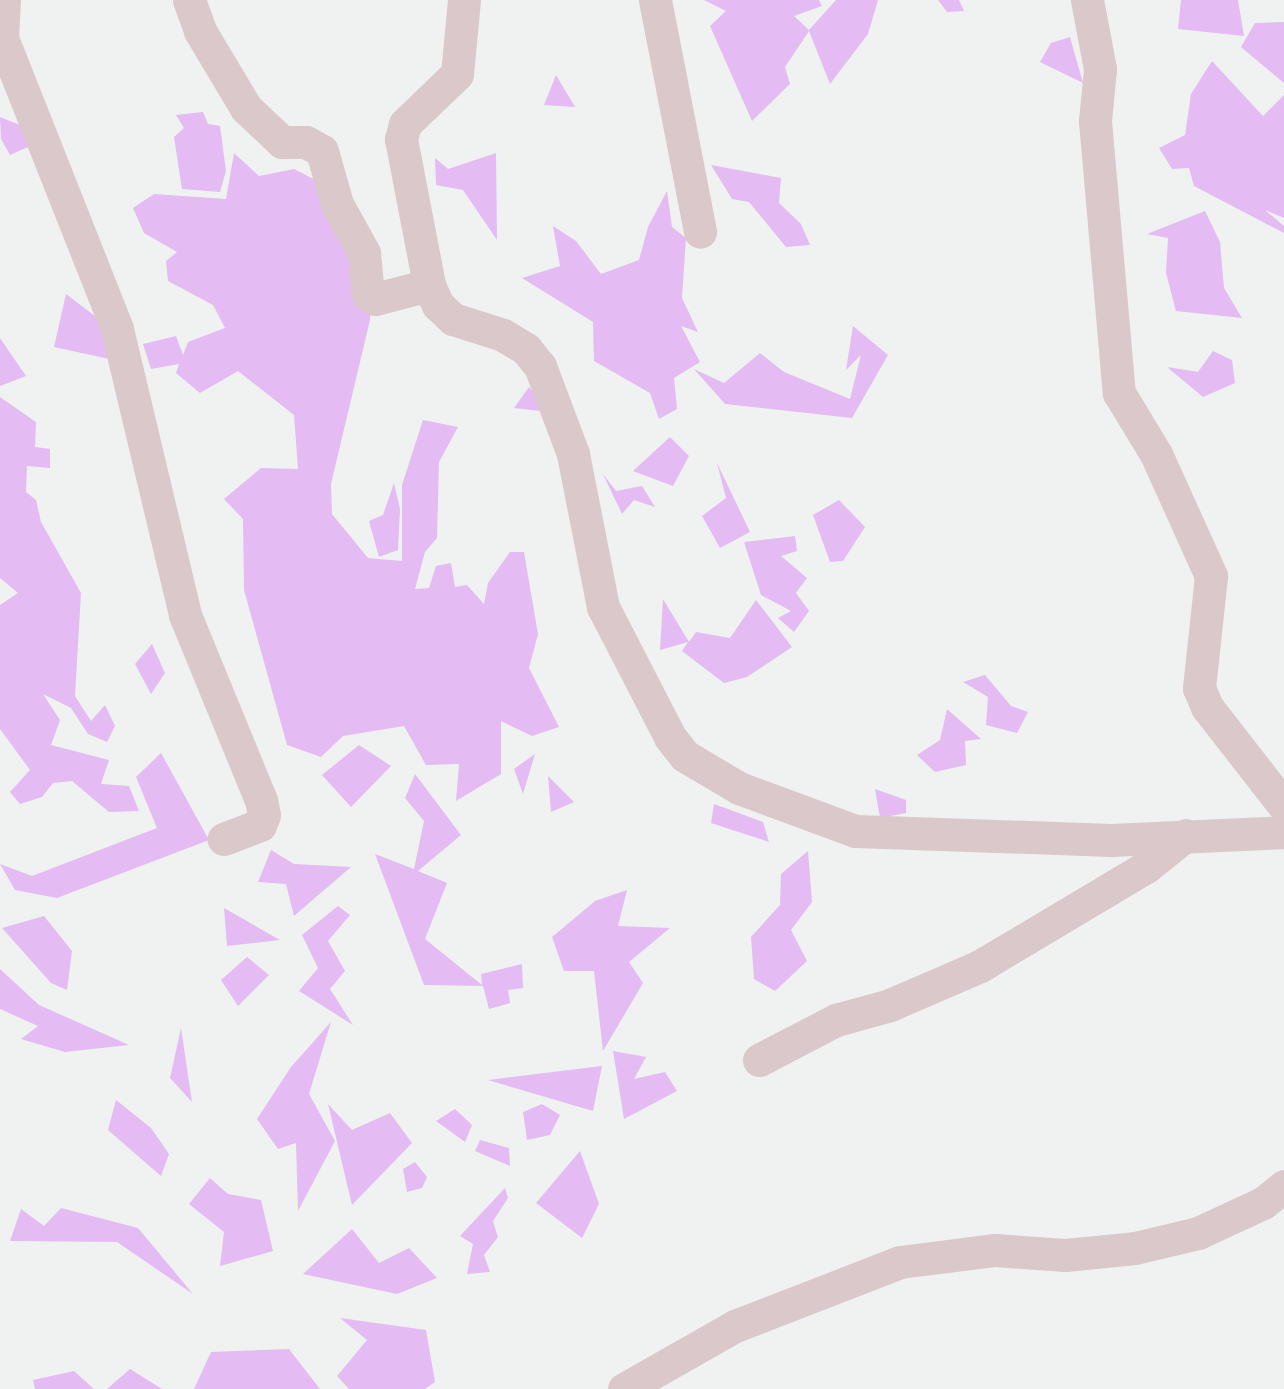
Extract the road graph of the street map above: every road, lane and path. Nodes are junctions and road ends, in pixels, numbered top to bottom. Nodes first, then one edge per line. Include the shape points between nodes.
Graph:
1 (4, 0) edge
2 (189, 0) edge
3 (464, 0) edge
4 (655, 0) edge
5 (1087, 0) edge
6 (700, 232) dead end
7 (429, 285) junction
8 (1284, 806) edge
9 (1284, 832) edge
10 (1186, 835) junction
11 (224, 839) dead end
12 (759, 1060) dead end
13 (1284, 1186) edge
14 (624, 1389) edge

1 - 11 street via 2,38 117,329 185,615 261,800 264,816 260,825
2 - 7 street via 200,30 246,108 282,142 306,142 322,151 337,204 364,253 368,295 375,299
3 - 7 street via 457,74 405,124 401,139
4 - 6 street
5 - 8 street via 1100,69 1095,121 1119,393 1156,454 1210,576 1199,688 1207,707
7 - 10 street via 438,305 453,319 503,335 526,349 540,366 573,454 603,607 670,737 685,756 739,788 855,831 1111,840
9 - 10 street
10 - 12 street via 1146,867 980,966 890,1005 836,1020
13 - 14 street via 1263,1203 1209,1228 1135,1248 1065,1255 995,1250 900,1262 735,1326

